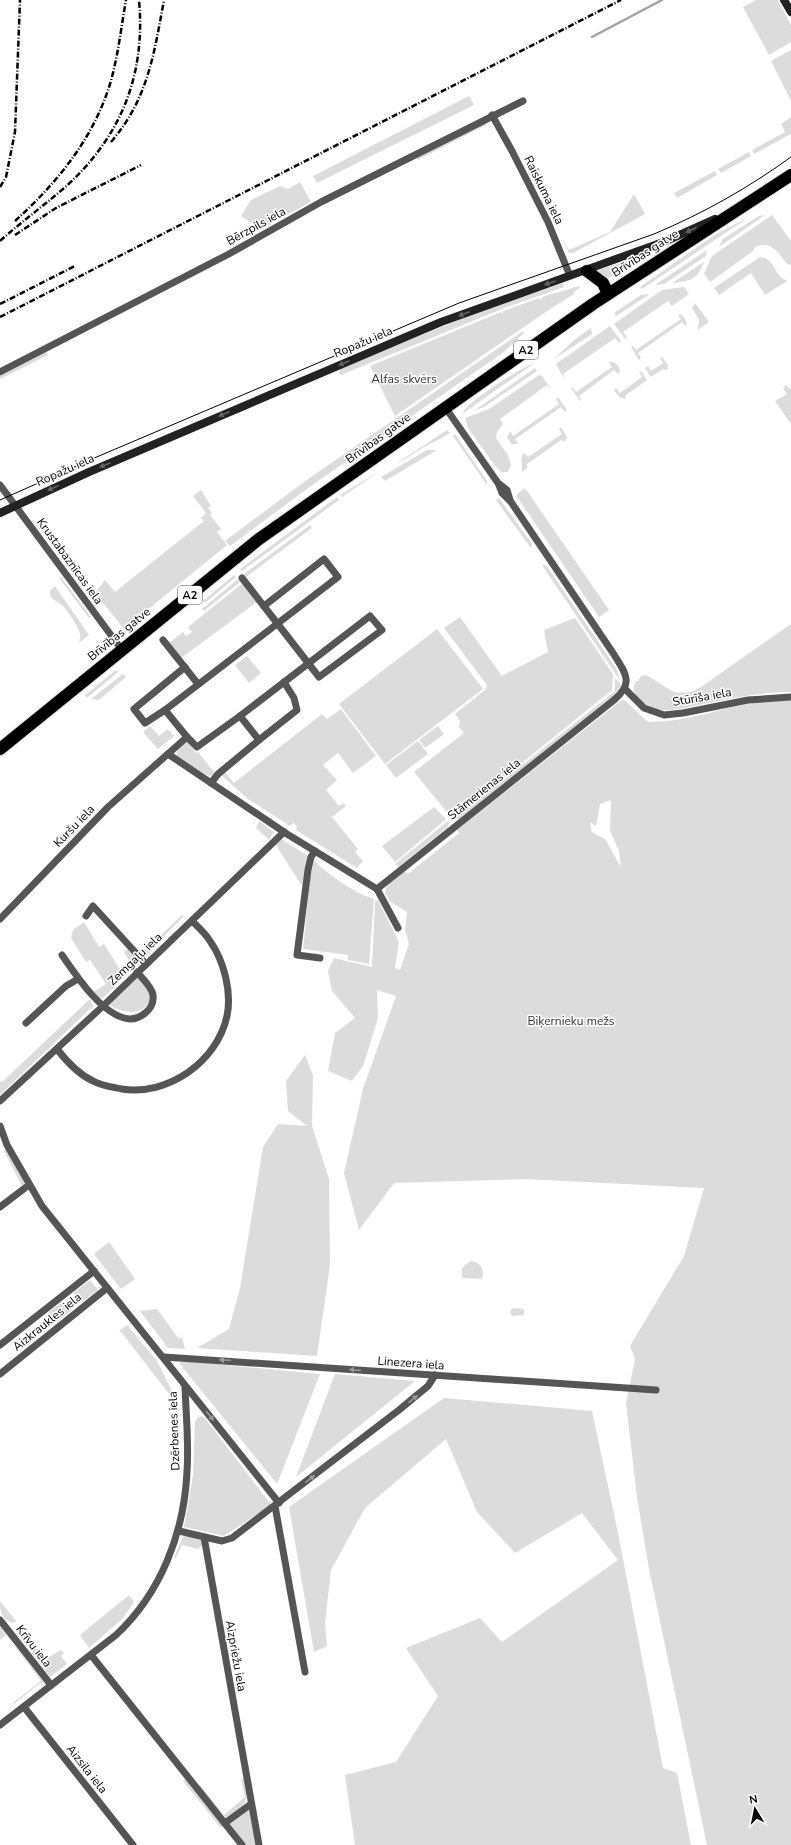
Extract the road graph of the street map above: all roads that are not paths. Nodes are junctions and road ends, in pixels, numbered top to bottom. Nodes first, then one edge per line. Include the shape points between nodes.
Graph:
1 (784, 0) edge
2 (791, 12) edge
3 (523, 101) dead end
4 (492, 116) junction
5 (791, 175) edge
6 (740, 208) junction
7 (588, 271) junction
8 (570, 276) junction
9 (608, 294) junction
10 (0, 372) edge
11 (445, 407) junction
12 (0, 485) edge
13 (15, 505) junction
14 (0, 513) edge
15 (242, 578) dead end
16 (264, 606) junction
17 (276, 622) junction
18 (163, 640) dead end
19 (122, 650) junction
20 (308, 662) junction
21 (185, 667) junction
22 (284, 682) junction
23 (198, 684) junction
24 (625, 689) junction
25 (791, 697) edge
26 (165, 710) junction
27 (240, 716) junction
28 (187, 737) junction
29 (259, 740) junction
30 (0, 749) edge
31 (168, 754) junction
32 (211, 783) junction
33 (284, 832) junction
34 (315, 851) junction
35 (377, 889) junction
36 (86, 916) dead end
37 (0, 919) edge
38 (192, 921) junction
39 (398, 928) dead end
40 (62, 955) dead end
41 (320, 958) dead end
42 (146, 964) junction
43 (137, 972) junction
44 (78, 979) junction
45 (103, 1006) junction
46 (26, 1023) dead end
47 (56, 1049) junction
48 (0, 1101) edge
49 (0, 1126) edge
50 (29, 1185) junction
51 (0, 1207) edge
52 (94, 1271) junction
53 (107, 1288) junction
54 (0, 1345) edge
55 (164, 1357) junction
56 (0, 1374) edge
57 (435, 1375) junction
58 (185, 1386) junction
59 (656, 1390) dead end
60 (277, 1505) junction
61 (179, 1531) junction
62 (204, 1538) junction
63 (0, 1620) edge
64 (91, 1655) junction
65 (306, 1672) dead end
66 (51, 1685) junction
67 (24, 1707) junction
68 (0, 1725) edge
69 (252, 1804) junction
70 (225, 1823) junction
71 (133, 1845) edge
72 (242, 1845) edge
73 (259, 1845) edge

1 - 2 street
3 - 4 street, Bērzpils iela
4 - 8 street, Raiskuma iela via 548,222
4 - 10 street, Bērzpils iela via 321,202 227,255
5 - 6 highway, Brīvības gatve / A2
6 -> 7 street, Ropažu iela via 666,242
6 - 9 highway, Brīvības gatve / A2
7 - 8 street, Ropažu iela
7 - 9 highway via 603,283
8 -> 13 street, Ropažu iela via 441,322
9 - 11 highway, Brīvības gatve / A2
11 - 19 highway, Brīvības gatve / A2 via 259,539
11 - 24 street via 499,485 507,490 511,502 613,653 625,672
12 - 13 street, Krustabaznīcas iela
13 - 14 street, Ropažu iela
13 - 19 street, Krustabaznīcas iela
15 - 16 street
16 - 17 street
16 - 17 street via 324,559 338,577
17 - 20 street
17 - 23 street
18 - 21 street
19 - 30 highway, Brīvības gatve / A2
20 - 20 street via 370,616 382,630 320,677
20 - 22 street
21 - 23 street
21 - 26 street via 134,709 145,723
22 - 27 street
22 - 29 street via 294,698 297,710
23 - 26 street
24 - 25 street, Stūrīša iela via 644,708 664,714 683,713 748,700
24 - 35 street, Stāmerienas iela
26 - 28 street
27 - 28 street via 197,747
27 - 29 street
28 - 31 street, Kuršu iela
29 - 32 street via 218,774
31 - 32 street
31 - 37 street, Kuršu iela via 108,807
32 - 33 street
33 - 34 street
33 - 38 street, Zemgaļu iela
34 - 35 street
34 - 41 street via 308,870 297,955
35 - 39 street
36 - 42 street via 93,906
38 - 42 street, Zemgaļu iela
38 - 47 street via 211,942 221,961 228,995 227,1016 220,1036 195,1068 179,1079 148,1090 108,1087 76,1070
40 - 44 street
42 - 43 street, Zemgaļu iela
43 - 45 street, Zemgaļu iela
43 - 45 street via 153,993 153,1002 144,1015 135,1019 124,1018
44 - 45 street
44 - 46 street via 66,986
45 - 47 street, Zemgaļu iela
47 - 48 street, Zemgaļu iela
49 - 50 street, Dzērbenes iela via 7,1145
50 - 51 street
50 - 52 street, Dzērbenes iela via 42,1206
52 - 53 street, Dzērbenes iela
52 - 54 street, Aizkraukles iela
53 - 55 street, Dzērbenes iela
53 - 56 street, Aizkraukles iela
57 -> 55 street, Linezera iela
55 - 58 street, Dzērbenes iela
57 - 59 street, Linezera iela
60 -> 57 street via 428,1386
58 -> 60 street
58 - 61 street, Dzērbenes iela via 187,1472
60 - 62 street via 232,1538 222,1541
60 - 65 street
61 - 62 street
61 - 64 street, Dzērbenes iela via 158,1580 142,1606 123,1628
62 - 69 street, Aizpriežu iela
63 - 66 street, Krīvu iela
64 - 66 street, Dzērbenes iela
64 - 70 street
66 - 67 street, Dzērbenes iela
67 - 68 street
67 - 71 street, Aizsila iela
69 - 70 street
69 - 73 street, Aizpriežu iela
70 - 72 street

